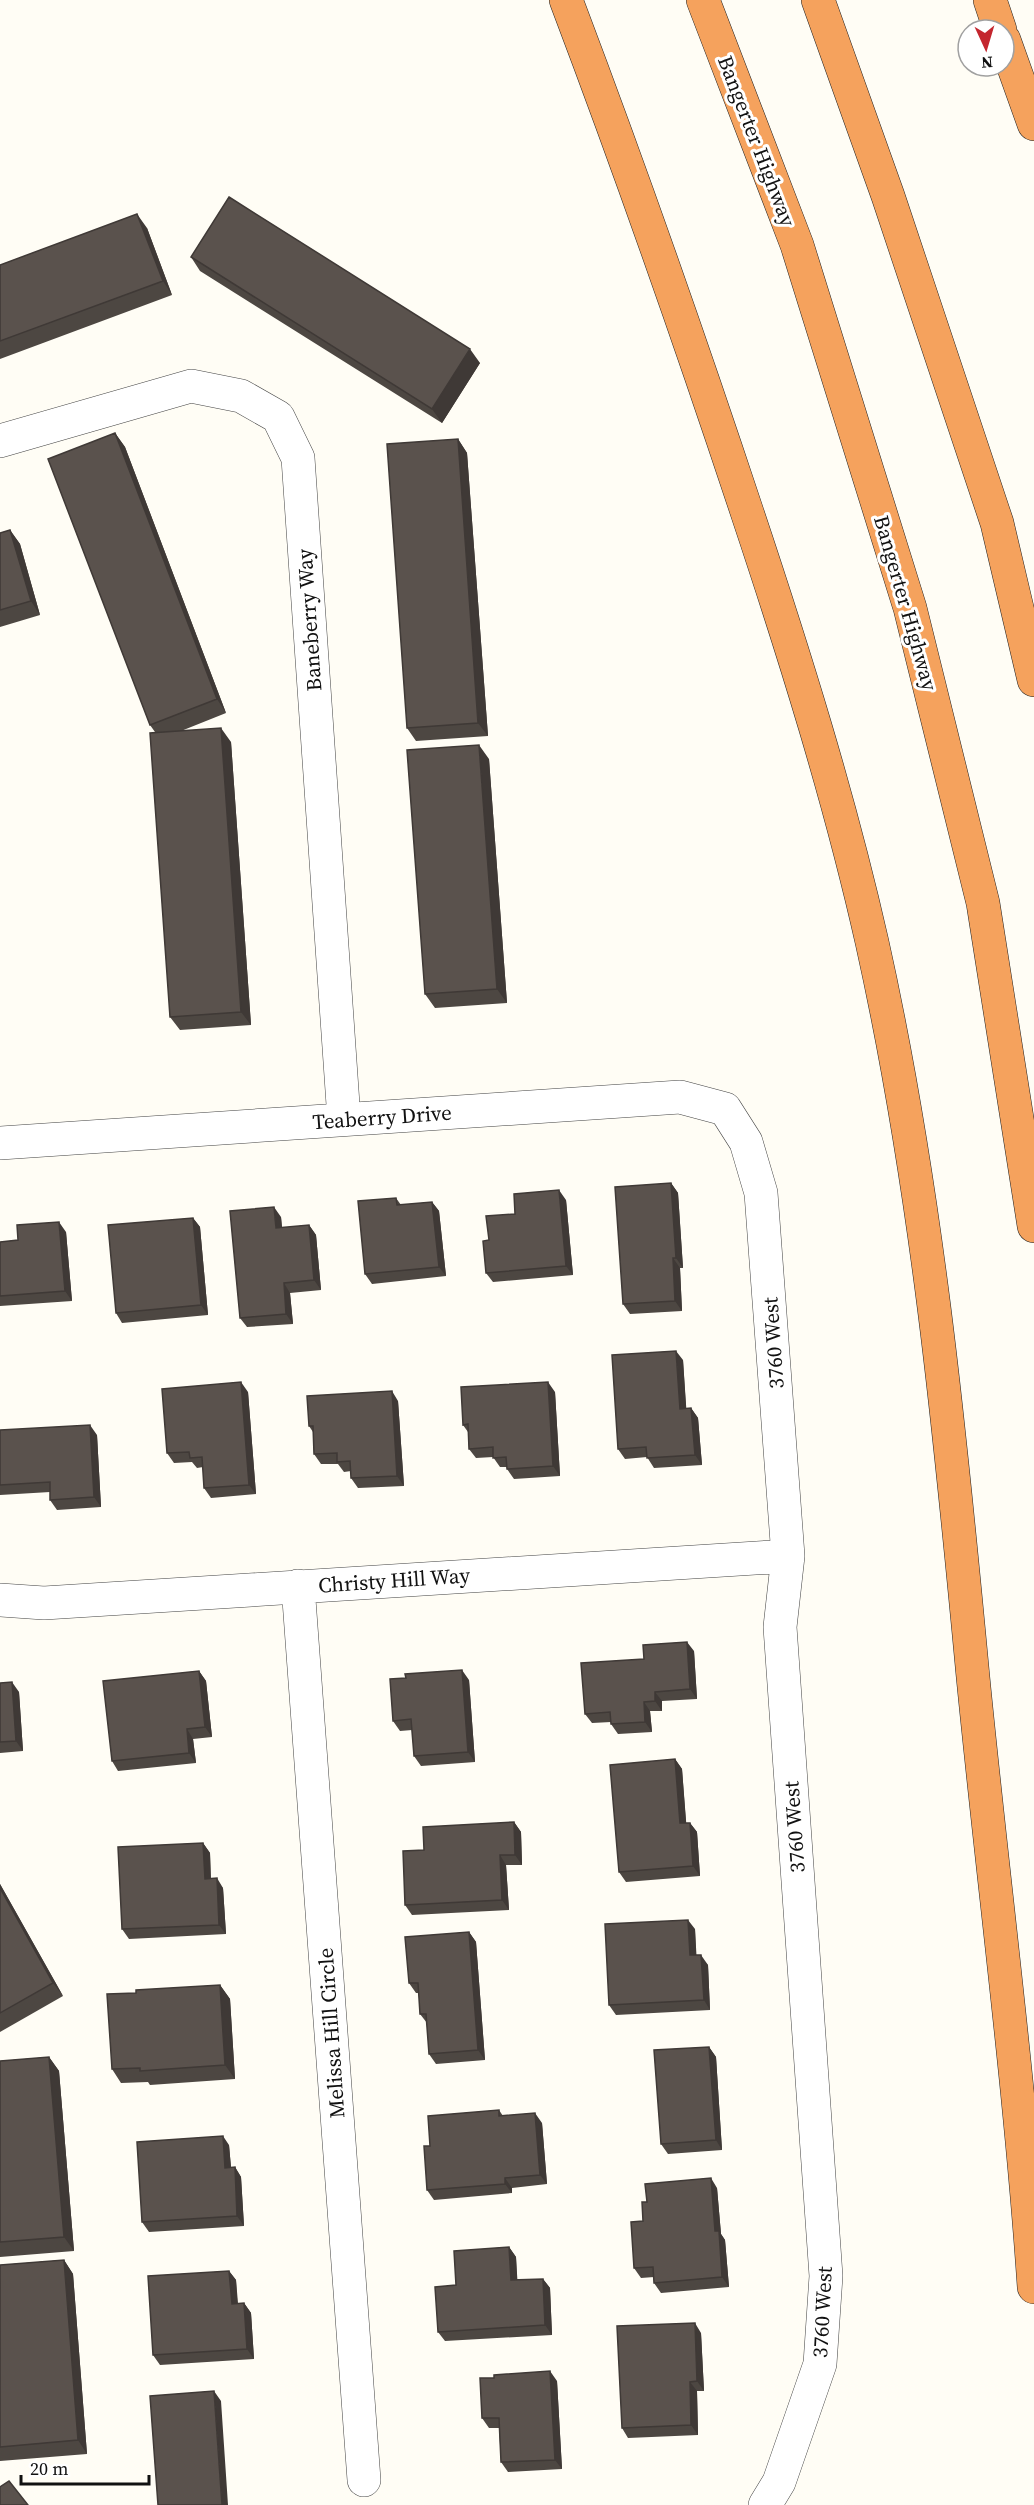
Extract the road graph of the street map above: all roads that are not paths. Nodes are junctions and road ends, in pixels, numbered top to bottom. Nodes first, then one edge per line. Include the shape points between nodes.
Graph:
1 (566, 0) edge
2 (702, 0) edge
3 (818, 0) edge
4 (990, 0) edge
5 (996, 18) edge
6 (1016, 74) edge
7 (1034, 124) edge
8 (0, 441) edge
9 (1034, 680) edge
10 (344, 1119) junction
11 (746, 1142) joint
12 (0, 1143) edge
13 (1034, 1226) edge
14 (788, 1556) junction
15 (298, 1586) junction
16 (0, 1600) edge
17 (1034, 2288) edge
18 (364, 2480) dead end
19 (765, 2505) edge

1 - 17 highway via 684,323 802,680 841,814 874,953 902,1093 941,1359 1005,1964
2 - 13 highway, Bangerter Highway via 797,245 910,608 983,903
3 - 9 highway via 997,523
4 - 5 highway
6 - 7 highway
8 - 10 street, Baneberry Way via 190,386 241,396 278,417 298,458
10 - 11 street, Teaberry Drive via 680,1098 724,1109
10 - 12 street, Teaberry Drive
11 - 14 street, 3760 West via 761,1193
14 - 15 street, Christy Hill Way
14 - 19 street, 3760 West via 780,1627 826,2276 820,2364 779,2482
15 - 16 street, Christy Hill Way via 44,1603
15 - 18 street, Melissa Hill Circle

